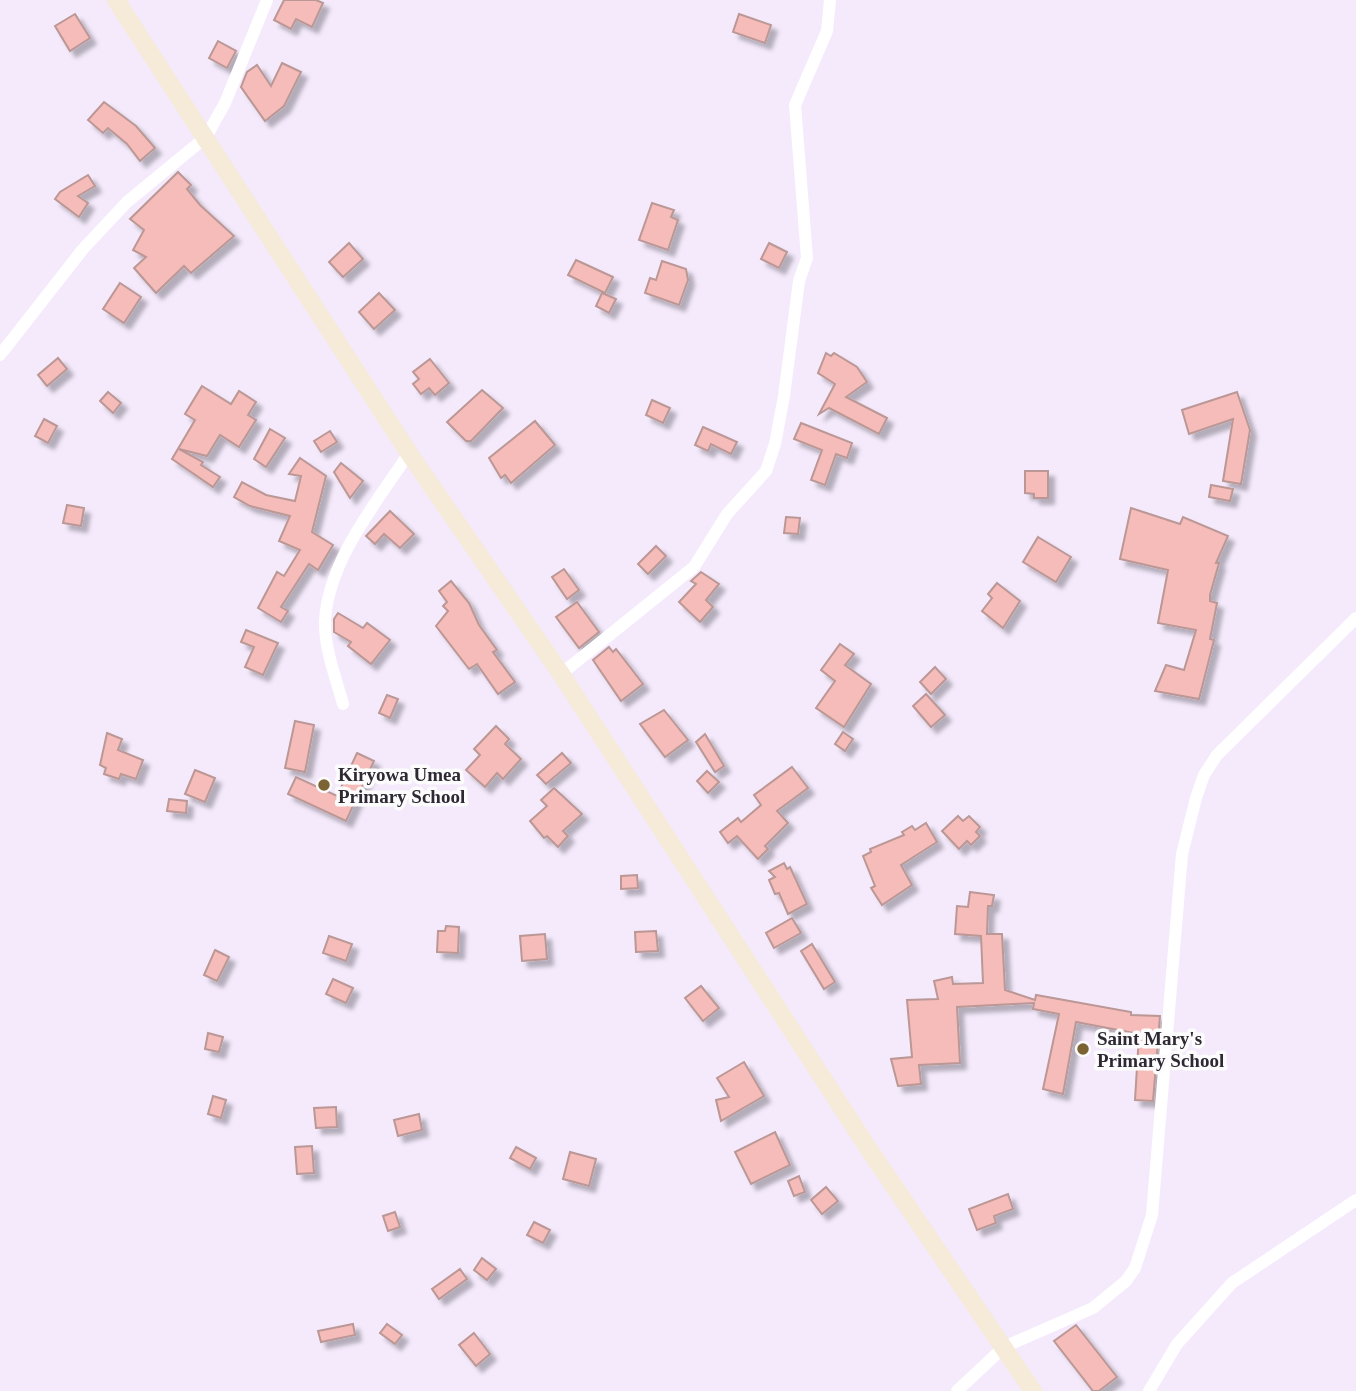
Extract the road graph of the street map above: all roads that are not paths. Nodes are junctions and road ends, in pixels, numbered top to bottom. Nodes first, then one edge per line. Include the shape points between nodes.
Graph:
1 (116, 0) edge
2 (267, 0) edge
3 (830, 0) edge
4 (206, 137) junction
5 (0, 355) edge
6 (408, 453) junction
7 (1356, 618) edge
8 (561, 674) junction
9 (343, 704) dead end
10 (1356, 1200) edge
11 (1004, 1348) junction
12 (957, 1391) edge
13 (1033, 1391) edge
14 (1149, 1391) edge

1 - 4 main road
2 - 4 street via 221,113
3 - 8 street via 827,32 795,105 807,258 799,281 775,444 766,471 727,514 694,567
4 - 5 street via 127,202
4 - 6 main road
6 - 8 main road
6 - 9 street via 348,550 329,599 327,643
7 - 11 street via 1235,734 1204,775 1196,798 1182,854 1152,1215 1135,1268 1093,1308
8 - 11 main road via 868,1148
10 - 14 street via 1232,1283 1177,1344
11 - 12 street
11 - 13 main road

